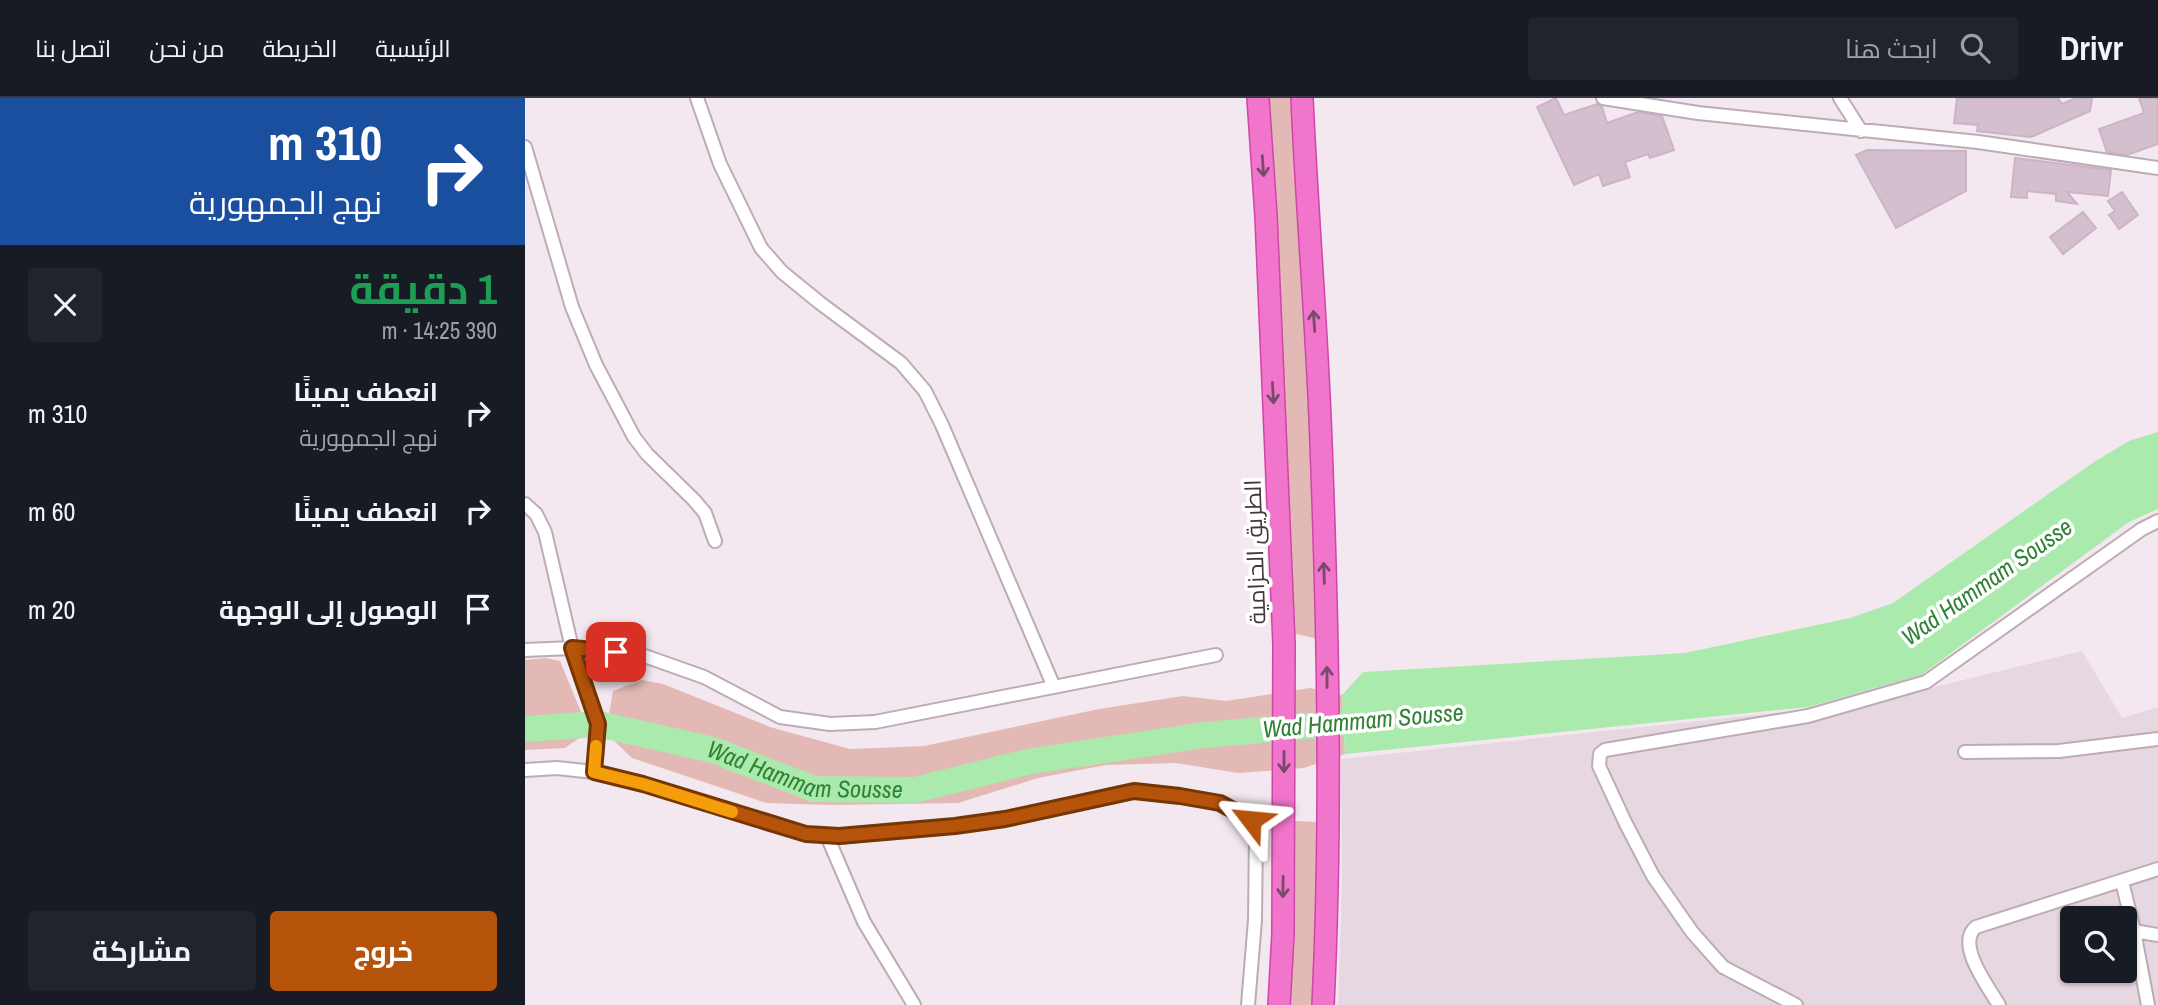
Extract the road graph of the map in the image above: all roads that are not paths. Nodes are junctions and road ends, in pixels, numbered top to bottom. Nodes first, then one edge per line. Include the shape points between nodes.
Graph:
1 (697, 98) edge
2 (1258, 98) edge
3 (1302, 98) edge
4 (1604, 98) edge
5 (1840, 98) edge
6 (1861, 131) junction
7 (525, 147) edge
8 (2158, 168) edge
9 (525, 504) edge
10 (2158, 521) edge
11 (715, 541) dead end
12 (572, 648) junction
13 (525, 650) edge
14 (1216, 655) dead end
15 (1054, 687) junction
16 (2158, 739) edge
17 (1965, 752) dead end
18 (525, 770) edge
19 (594, 772) junction
20 (827, 836) junction
21 (2158, 869) edge
22 (2122, 881) junction
23 (2128, 906) edge
24 (2137, 932) edge
25 (2158, 935) edge
26 (2137, 947) edge
27 (914, 1005) edge
28 (1248, 1005) edge
29 (1279, 1005) edge
30 (1323, 1005) edge
31 (1796, 1005) edge
32 (1999, 1005) edge
33 (2148, 1005) edge

1 - 15 street via 720,164 761,248 782,272 901,363 925,391
2 -> 29 highway, الطريق الحزامية via 1285,644
30 -> 3 highway via 1327,641
4 - 6 street
5 - 6 street
6 - 8 street via 1978,142
7 - 11 street via 572,307 596,365 634,437 700,506
9 - 12 street via 545,532
10 - 31 street via 1926,682 1808,716 1600,754 1599,765 1625,822 1653,876 1692,932 1723,967
12 - 13 street
12 - 15 street via 639,654 704,677 780,717 830,724 875,722
12 - 19 street via 598,724
14 - 15 street
16 - 17 street via 2059,751
18 - 19 street
19 - 20 street via 806,834
20 - 27 street via 864,922
20 - 28 street via 1005,819 1134,791 1220,803 1251,820 1256,832
21 - 22 street
22 - 23 street
22 - 32 street via 1971,931 1973,960
24 - 25 street
26 - 33 street

